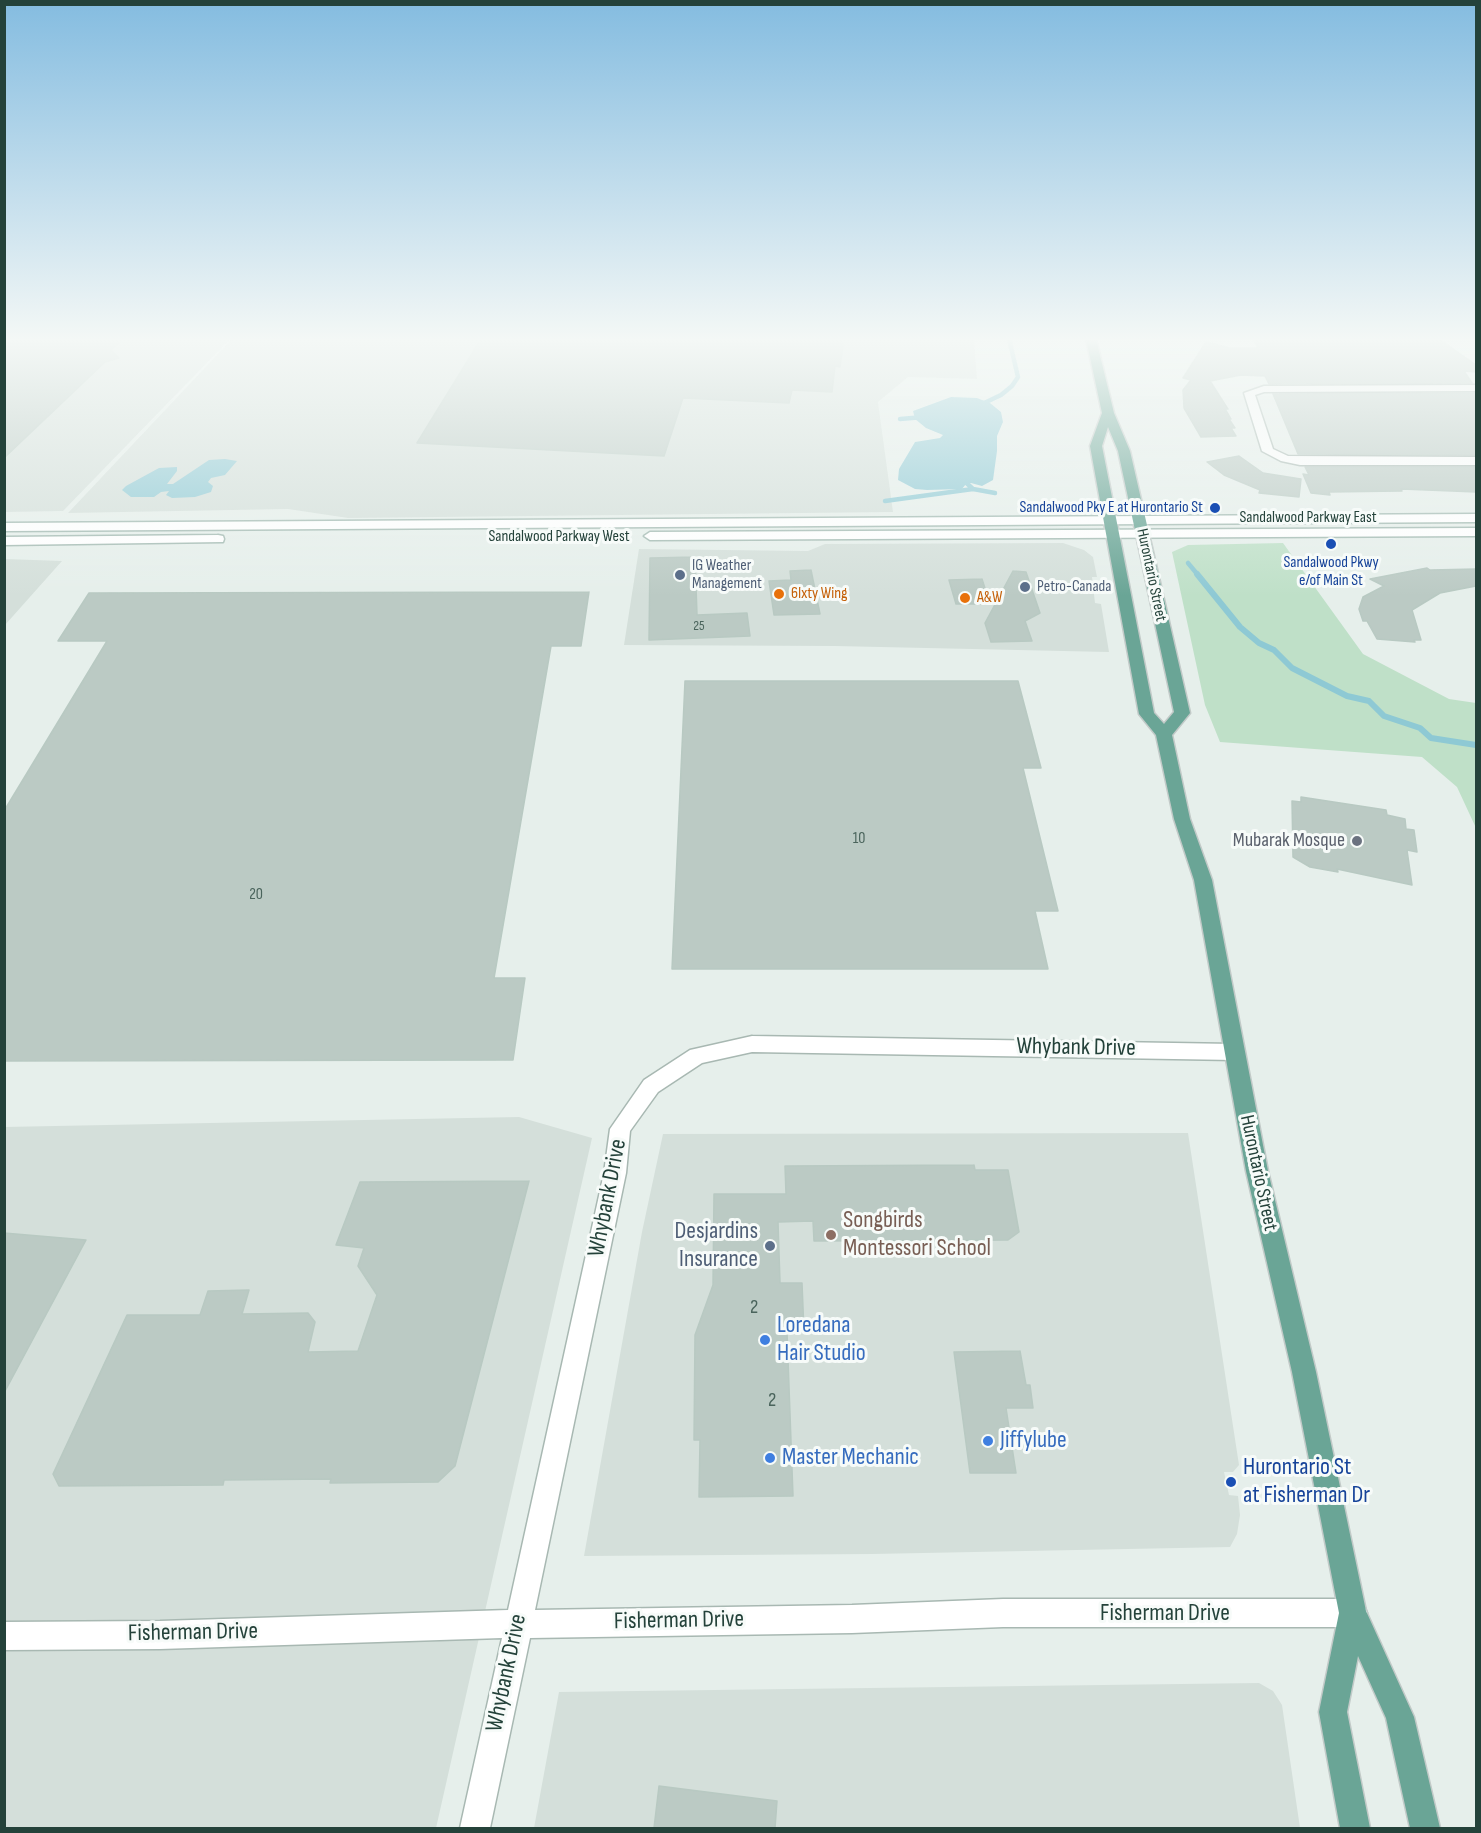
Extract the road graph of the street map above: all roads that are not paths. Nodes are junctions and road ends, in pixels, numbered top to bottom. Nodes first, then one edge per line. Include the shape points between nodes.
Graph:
1 (1104, 425) edge
2 (1113, 425) edge
3 (1259, 425) edge
4 (1476, 460) edge
5 (1476, 518) edge
6 (1139, 519) junction
7 (1110, 520) junction
8 (4, 527) edge
9 (1476, 532) edge
10 (1113, 535) junction
11 (1142, 535) junction
12 (385, 538) dead end
13 (292, 539) dead end
14 (4, 541) edge
15 (1164, 734) junction
16 (1234, 1052) junction
17 (1353, 1613) junction
18 (517, 1624) junction
19 (4, 1636) edge
20 (475, 1828) edge
21 (1355, 1828) edge
22 (1425, 1828) edge

1 - 7 main road, Hurontario Street via 1096,446
2 - 6 main road, Hurontario Street via 1124,451
3 - 4 main road via 1268,451 1285,459
5 - 6 main road, Sandalwood Parkway East
6 - 7 main road, Sandalwood Parkway East
6 - 11 main road, Hurontario Street
7 - 8 main road, Sandalwood Parkway West
7 - 10 main road, Hurontario Street
9 - 11 main road, Sandalwood Parkway East
10 - 11 main road, Sandalwood Parkway East
10 - 12 main road, Sandalwood Parkway West
10 - 15 main road, Hurontario Street via 1147,714
11 - 15 main road, Hurontario Street via 1182,713
13 - 14 main road
15 - 16 main road, Hurontario Street via 1182,819 1203,880
16 - 17 main road, Hurontario Street
16 - 18 main road, Whybank Drive via 752,1044 697,1056 651,1086 620,1129 615,1173
17 - 18 main road, Fisherman Drive via 1003,1613
17 - 21 main road, Hurontario Street via 1333,1712
17 - 22 main road, Hurontario Street via 1400,1717
18 - 19 main road, Fisherman Drive
18 - 20 main road, Whybank Drive

